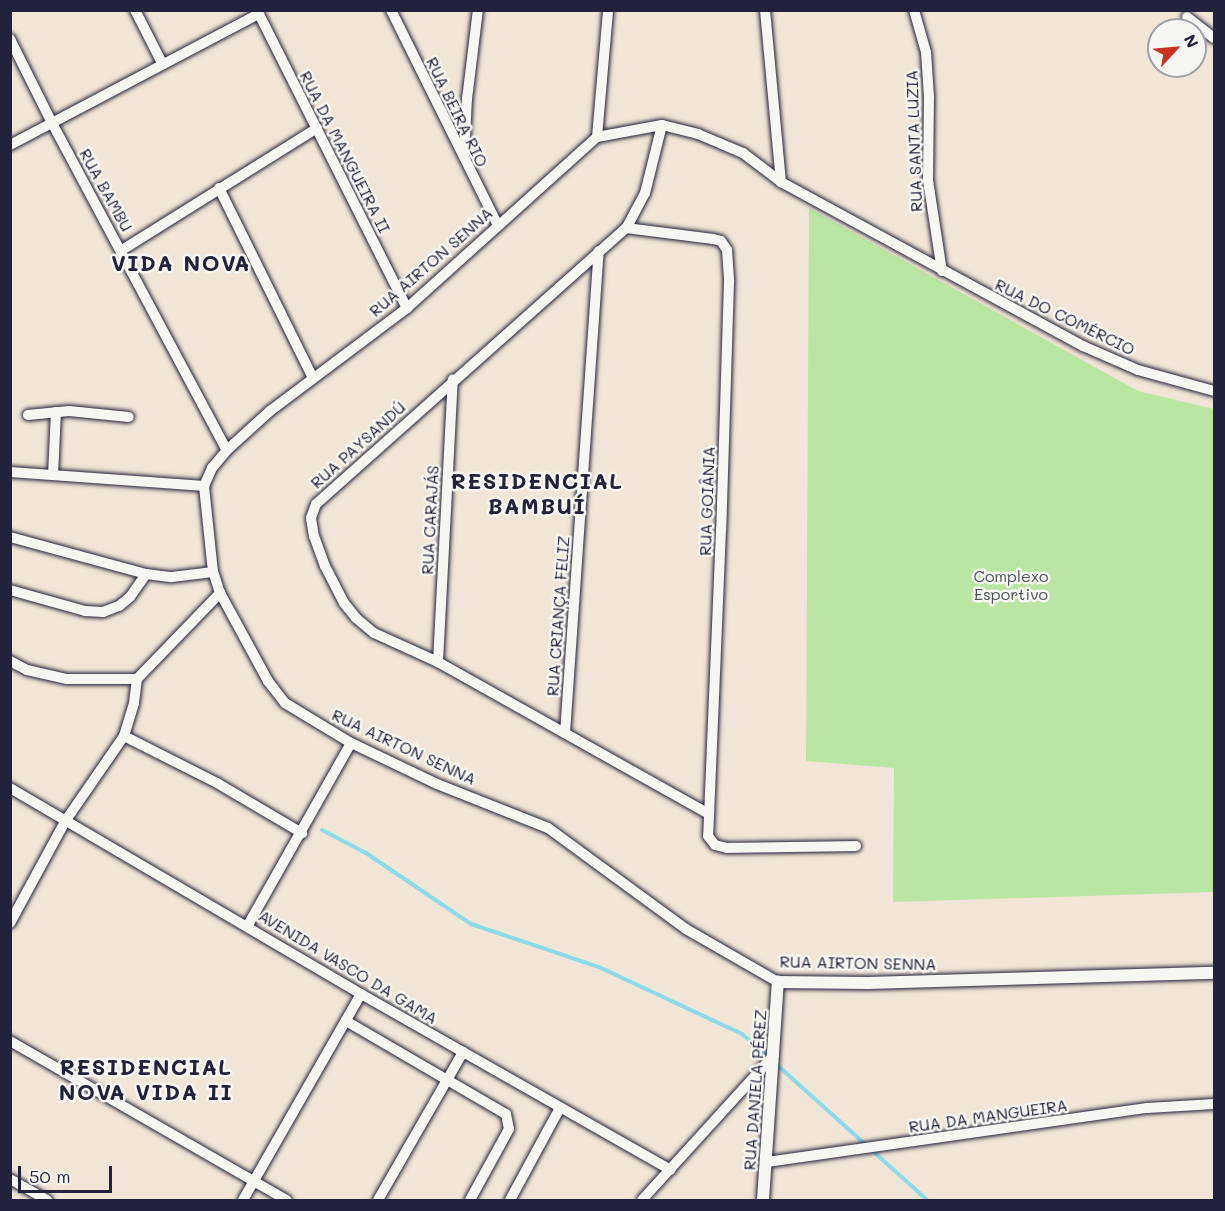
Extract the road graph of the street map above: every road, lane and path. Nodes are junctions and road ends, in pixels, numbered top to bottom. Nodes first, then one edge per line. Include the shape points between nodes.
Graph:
1 (135, 10) edge
2 (391, 10) edge
3 (478, 10) edge
4 (608, 10) edge
5 (765, 10) edge
6 (914, 10) edge
7 (257, 12) edge
8 (1186, 17) dead end
9 (1215, 38) edge
10 (10, 39) edge
11 (162, 63) junction
12 (51, 121) junction
13 (662, 125) junction
14 (316, 128) junction
15 (597, 137) junction
16 (10, 145) edge
17 (464, 160) junction
18 (781, 182) junction
19 (219, 188) junction
20 (498, 226) junction
21 (626, 228) junction
22 (122, 250) junction
23 (599, 251) junction
24 (942, 271) junction
25 (407, 308) junction
26 (312, 378) junction
27 (453, 380) junction
28 (1215, 391) edge
29 (56, 412) junction
30 (28, 415) dead end
31 (129, 417) dead end
32 (227, 450) junction
33 (10, 472) edge
34 (53, 475) junction
35 (204, 486) junction
36 (10, 537) edge
37 (213, 572) junction
38 (146, 574) junction
39 (10, 590) edge
40 (220, 593) junction
41 (10, 661) edge
42 (438, 662) junction
43 (137, 679) junction
44 (565, 732) junction
45 (124, 736) junction
46 (351, 743) junction
47 (10, 788) edge
48 (707, 813) junction
49 (66, 820) junction
50 (302, 832) junction
51 (856, 846) dead end
52 (10, 923) edge
53 (248, 925) junction
54 (1215, 973) edge
55 (778, 982) junction
56 (361, 994) junction
57 (346, 1021) junction
58 (10, 1041) edge
59 (463, 1053) junction
60 (771, 1061) junction
61 (448, 1079) junction
62 (1215, 1104) edge
63 (560, 1108) junction
64 (767, 1162) junction
65 (671, 1170) junction
66 (10, 1179) edge
67 (254, 1183) junction
68 (47, 1200) edge
69 (243, 1200) edge
70 (286, 1200) edge
71 (378, 1200) edge
72 (470, 1200) edge
73 (510, 1200) edge
74 (642, 1200) edge
75 (764, 1200) edge

1 - 11 street
2 - 17 street, RUA BEIRA RIO
3 - 17 street
4 - 15 street
5 - 18 street
6 - 24 street, RUA SANTA LUZIA via 926,52 930,97 928,180
7 - 11 street
7 - 14 street, RUA DA MANGUEIRA II
8 - 9 street
10 - 12 street, RUA BAMBU
11 - 12 street
12 - 16 street
12 - 22 street, RUA BAMBU
13 - 15 street
13 - 18 street via 698,134 743,153
13 - 21 street, RUA PAYSANDÚ via 645,193
14 - 19 street
14 - 25 street, RUA DA MANGUEIRA II
15 - 20 street, RUA AIRTON SENNA
17 - 20 street, RUA BEIRA RIO
18 - 24 street
19 - 22 street
19 - 26 street
20 - 25 street, RUA AIRTON SENNA
21 - 23 street, RUA PAYSANDÚ
21 - 48 street, RUA GOIÂNIA via 713,238 727,250 721,530
22 - 32 street, RUA BAMBU
23 - 27 street, RUA PAYSANDÚ
23 - 44 street, RUA CRIANÇA FELIZ
24 - 28 street, RUA DO COMÉRCIO via 1105,356 1138,370
25 - 26 street, RUA AIRTON SENNA
26 - 32 street, RUA AIRTON SENNA
27 - 42 street, RUA CARAJÁS
27 - 42 street, RUA PAYSANDÚ via 316,504 311,518 325,566 356,618 374,633
29 - 30 street
29 - 31 street
29 - 34 street
32 - 35 street, RUA AIRTON SENNA
33 - 34 street
34 - 35 street
35 - 37 street, RUA AIRTON SENNA
36 - 38 street
37 - 38 street via 172,577
37 - 40 street, RUA AIRTON SENNA
38 - 39 street via 130,597 103,612
40 - 43 street
40 - 46 street, RUA AIRTON SENNA via 268,681 285,703
41 - 43 street via 27,670 67,679
42 - 44 street, RUA PAYSANDÚ
43 - 45 street
44 - 48 street, RUA PAYSANDÚ
45 - 49 street
45 - 50 street
46 - 50 street
46 - 55 street, RUA AIRTON SENNA via 437,784 548,828 686,929
47 - 49 street, AVENIDA VASCO DA GAMA
48 - 51 street, RUA GOIÂNIA via 711,842 728,848
49 - 52 street
49 - 53 street, AVENIDA VASCO DA GAMA
50 - 53 street
53 - 56 street, AVENIDA VASCO DA GAMA
54 - 55 street, RUA AIRTON SENNA
55 - 60 street, RUA DANIELA PÉREZ
56 - 57 street
56 - 59 street, AVENIDA VASCO DA GAMA
57 - 61 street
57 - 67 street
58 - 67 street
59 - 61 street
59 - 63 street, AVENIDA VASCO DA GAMA
60 - 64 street, RUA DANIELA PÉREZ
60 - 65 street
61 - 71 street
61 - 72 street via 510,1120 509,1129
62 - 64 street, RUA DA MANGUEIRA via 1147,1108
63 - 65 street, AVENIDA VASCO DA GAMA
63 - 73 street
64 - 75 street, RUA DANIELA PÉREZ
65 - 74 street
66 - 68 street
67 - 69 street
67 - 70 street

